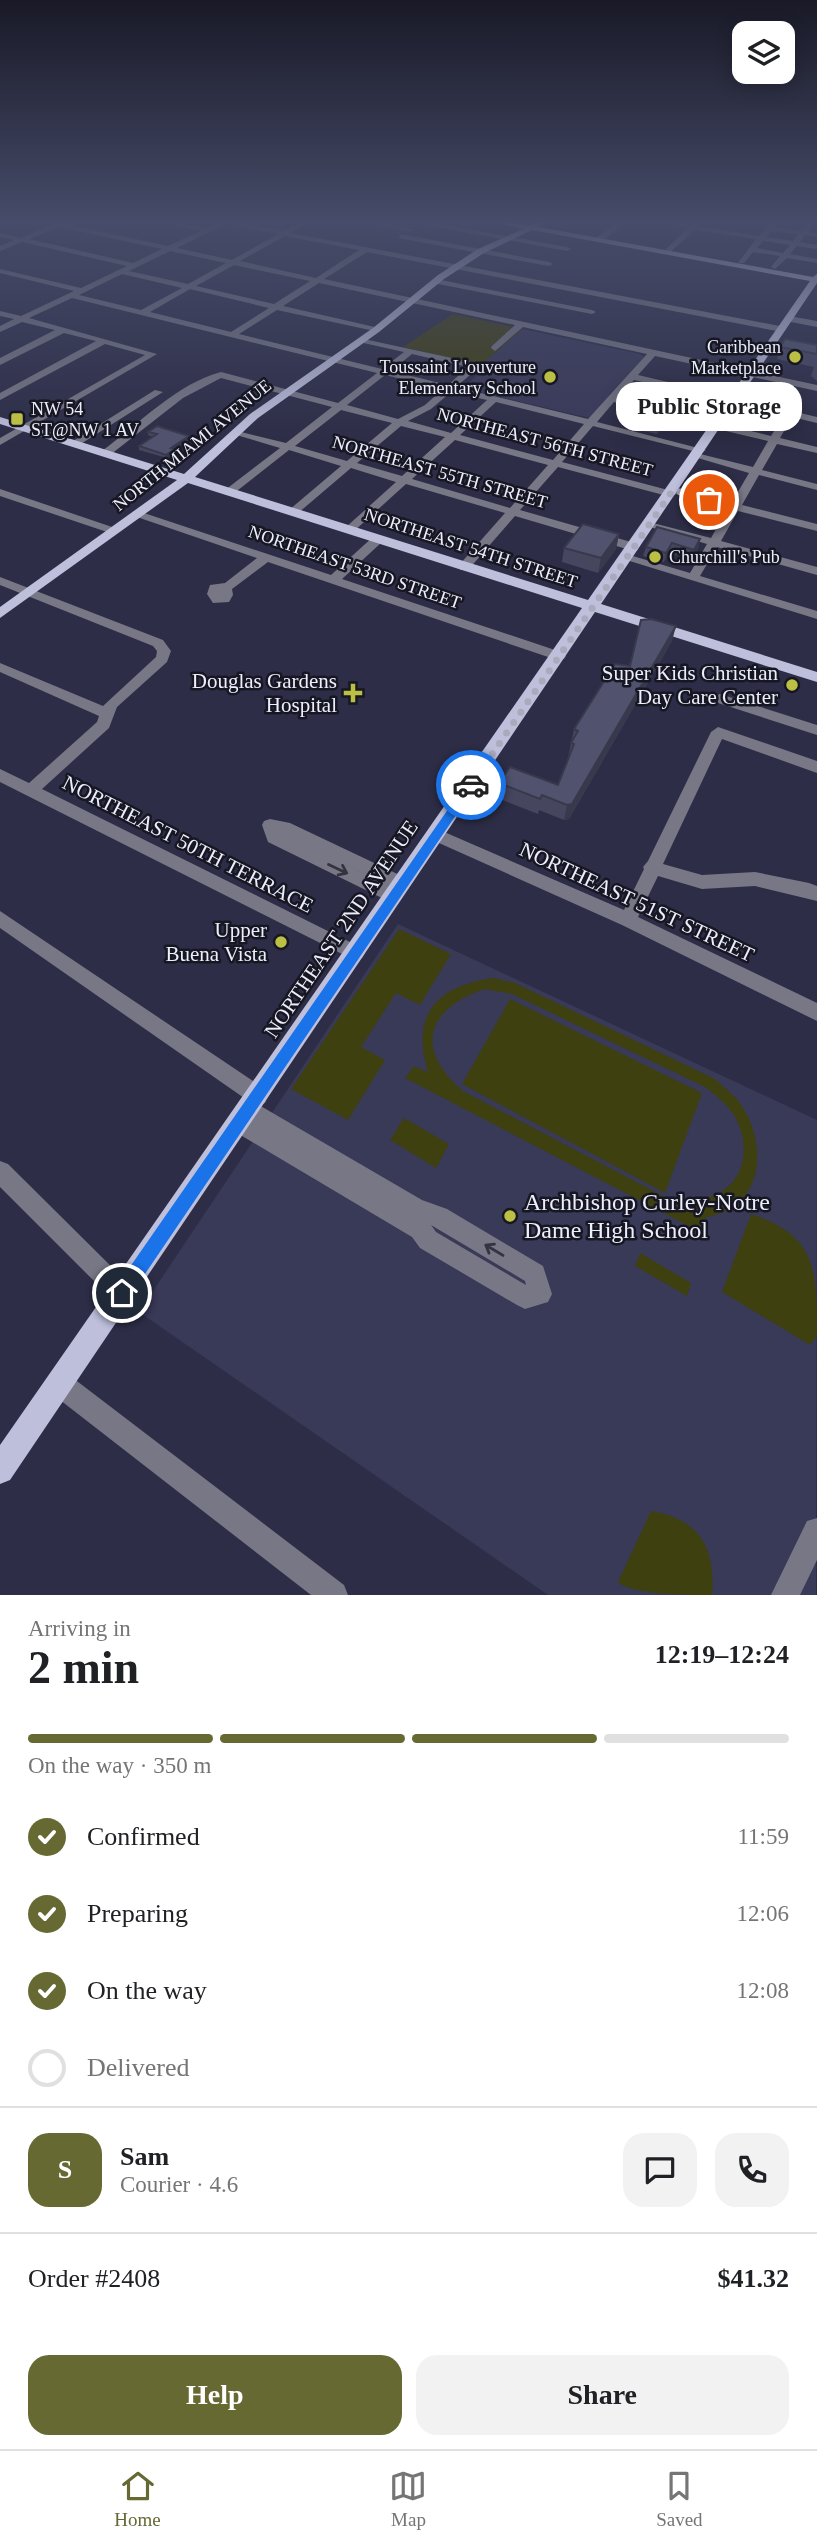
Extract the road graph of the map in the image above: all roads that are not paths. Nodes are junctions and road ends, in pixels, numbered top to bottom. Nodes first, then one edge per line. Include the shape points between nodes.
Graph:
1 (73, 293) edge
2 (179, 293) edge
3 (214, 293) edge
4 (299, 293) edge
5 (376, 293) edge
6 (421, 293) edge
7 (476, 293) edge
8 (601, 293) edge
9 (810, 293) edge
10 (70, 295) junction
11 (609, 295) junction
12 (412, 301) junction
13 (278, 307) junction
14 (0, 313) edge
15 (142, 313) junction
16 (22, 318) junction
17 (789, 319) junction
18 (521, 324) junction
19 (817, 324) edge
20 (578, 325) junction
21 (0, 329) edge
22 (782, 329) junction
23 (62, 330) junction
24 (376, 330) junction
25 (232, 335) junction
26 (362, 340) junction
27 (103, 341) junction
28 (772, 344) junction
29 (495, 348) dead end
30 (411, 351) junction
31 (653, 353) junction
32 (817, 353) edge
33 (334, 360) junction
34 (0, 362) edge
35 (383, 372) junction
36 (752, 374) junction
37 (633, 377) junction
38 (817, 387) edge
39 (449, 388) junction
40 (158, 392) dead end
41 (288, 393) junction
42 (0, 397) edge
43 (494, 399) junction
44 (613, 399) junction
45 (734, 400) junction
46 (339, 406) junction
47 (790, 414) junction
48 (0, 420) edge
49 (817, 420) edge
50 (399, 422) junction
51 (591, 422) junction
52 (718, 425) junction
53 (25, 428) junction
54 (237, 432) junction
55 (453, 436) junction
56 (774, 440) junction
57 (0, 442) edge
58 (75, 443) junction
59 (287, 446) junction
60 (817, 450) edge
61 (106, 453) junction
62 (698, 453) junction
63 (348, 464) junction
64 (556, 464) junction
65 (756, 472) junction
66 (187, 478) junction
67 (405, 480) junction
68 (817, 487) edge
69 (0, 492) edge
70 (229, 492) junction
71 (672, 492) junction
72 (734, 506) junction
73 (513, 511) junction
74 (293, 512) junction
75 (138, 514) junction
76 (649, 525) junction
77 (817, 528) edge
78 (349, 530) junction
79 (114, 531) junction
80 (378, 539) junction
81 (714, 543) junction
82 (631, 553) junction
83 (263, 556) junction
84 (464, 566) junction
85 (817, 571) edge
86 (693, 578) junction
87 (0, 581) edge
88 (332, 581) junction
89 (226, 588) dead end
90 (29, 592) junction
91 (593, 607) junction
92 (0, 614) edge
93 (817, 615) edge
94 (559, 656) junction
95 (0, 667) edge
96 (817, 677) edge
97 (720, 699) dead end
98 (108, 714) junction
99 (817, 730) edge
100 (817, 767) edge
101 (0, 775) edge
102 (31, 790) junction
103 (436, 835) junction
104 (299, 843) dead end
105 (651, 867) junction
106 (398, 890) junction
107 (817, 894) edge
108 (0, 918) edge
109 (628, 920) junction
110 (356, 953) junction
111 (817, 1012) edge
112 (248, 1110) junction
113 (0, 1172) edge
114 (122, 1293) junction
115 (60, 1384) junction
116 (0, 1470) edge
117 (817, 1531) edge
118 (334, 1595) edge
119 (785, 1595) edge

1 - 10 street
2 - 15 street
3 - 13 street
4 - 13 street
5 - 12 street
6 - 12 main road, NORTH MIAMI AVENUE
7 - 20 street
8 - 11 street
9 - 17 main road, NORTHEAST 2ND AVENUE
10 - 15 street
10 - 16 street
11 - 20 street
11 - 22 street
12 - 18 street
12 - 24 main road, NORTH MIAMI AVENUE
13 - 24 street
13 - 25 street
14 - 16 street
15 - 25 street
16 - 21 street
16 - 23 street
17 - 19 street
17 - 22 main road, NORTHEAST 2ND AVENUE
18 - 20 street
18 - 29 street
20 - 31 street
22 - 28 main road, NORTHEAST 2ND AVENUE
23 - 27 street
23 - 34 street
24 - 26 main road, NORTH MIAMI AVENUE
25 - 33 street
26 - 30 street
26 - 33 main road, NORTH MIAMI AVENUE
27 - 42 street
27 - 53 street via 153,354
28 - 32 street
28 - 36 main road, NORTHEAST 2ND AVENUE
30 - 35 street
30 - 39 street via 475,366
31 - 36 street
31 - 37 street
33 - 35 street
33 - 41 main road, NORTH MIAMI AVENUE
35 - 39 street
35 - 46 street
36 - 38 street
36 - 45 main road, NORTHEAST 2ND AVENUE
37 - 44 street
37 - 45 street
39 - 43 street
39 - 50 street via 428,407
40 - 58 street
41 - 46 street, NORTHEAST 56TH STREET
41 - 54 main road, NORTH MIAMI AVENUE
41 - 61 street, NORTHEAST 56TH STREET via 216,375 143,422
43 - 51 street
43 - 55 street
44 - 51 street
44 - 52 street
45 - 47 street
45 - 52 main road, NORTHEAST 2ND AVENUE
46 - 50 street, NORTHEAST 56TH STREET
46 - 59 street
47 - 49 street
47 - 56 street
48 - 53 main road, NORTHEAST 54TH STREET
50 - 55 street, NORTHEAST 56TH STREET
50 - 63 street
51 - 62 street
51 - 64 street
52 - 56 street
52 - 62 main road, NORTHEAST 2ND AVENUE
53 - 57 street
53 - 58 main road, NORTHEAST 54TH STREET
54 - 59 street, NORTHEAST 55TH STREET
54 - 66 main road, NORTH MIAMI AVENUE
55 - 64 street, NORTHEAST 56TH STREET
55 - 67 street
56 - 60 street
56 - 65 street
58 - 61 main road, NORTHEAST 54TH STREET
59 - 63 street, NORTHEAST 55TH STREET
59 - 70 street
61 - 66 main road, NORTHEAST 54TH STREET
62 - 65 street
62 - 71 main road, NORTHEAST 2ND AVENUE
63 - 67 street, NORTHEAST 55TH STREET
63 - 74 street
64 - 71 street, NORTHEAST 56TH STREET
64 - 73 street
65 - 68 street
65 - 72 street
66 - 70 main road, NORTHEAST 54TH STREET
66 - 75 main road, NORTH MIAMI AVENUE
67 - 73 street, NORTHEAST 55TH STREET
67 - 78 street
69 - 79 street
70 - 74 main road, NORTHEAST 54TH STREET
71 - 72 street, NORTHEAST 56TH STREET
71 - 76 main road, NORTHEAST 2ND AVENUE
72 - 77 street, NORTHEAST 56TH STREET
72 - 81 street
73 - 82 street, NORTHEAST 55TH STREET
73 - 84 street
74 - 78 main road, NORTHEAST 54TH STREET
75 - 79 main road, NORTH MIAMI AVENUE
75 - 83 street, NORTHEAST 53RD STREET
76 - 81 street
76 - 82 main road, NORTHEAST 2ND AVENUE
78 - 80 main road, NORTHEAST 54TH STREET
79 - 90 main road, NORTH MIAMI AVENUE
80 - 84 main road, NORTHEAST 54TH STREET
80 - 88 street
81 - 85 street
81 - 86 street
82 - 86 street, NORTHEAST 55TH STREET
82 - 91 main road, NORTHEAST 2ND AVENUE
83 - 88 street, NORTHEAST 53RD STREET
83 - 89 street via 246,576
84 - 91 main road, NORTHEAST 54TH STREET
86 - 93 street, NORTHEAST 55TH STREET
87 - 90 street
88 - 94 street, NORTHEAST 53RD STREET
90 - 92 main road, NORTH MIAMI AVENUE
90 - 98 street via 158,643 164,651 163,659 110,705
91 - 94 main road, NORTHEAST 2ND AVENUE
91 - 96 main road, NORTHEAST 54TH STREET
94 - 103 main road, NORTHEAST 2ND AVENUE
95 - 98 street
97 - 99 street
98 - 102 street via 104,724
100 - 105 street via 718,732
101 - 102 street, NORTHEAST 50TH TERRACE
102 - 110 street, NORTHEAST 50TH TERRACE
103 - 106 main road, NORTHEAST 2ND AVENUE
103 - 109 street, NORTHEAST 51ST STREET
104 - 106 street
105 - 107 street via 702,882 755,879
105 - 109 street
106 - 110 main road, NORTHEAST 2ND AVENUE
108 - 112 street
109 - 111 street, NORTHEAST 51ST STREET
110 - 112 main road, NORTHEAST 2ND AVENUE
112 -> 112 street via 420,1229 428,1240 525,1297 540,1294 535,1274
112 - 114 main road, NORTHEAST 2ND AVENUE
113 - 114 street
114 - 115 main road, NORTHEAST 2ND AVENUE
115 - 116 main road, NORTHEAST 2ND AVENUE
115 - 118 street
117 - 119 street

